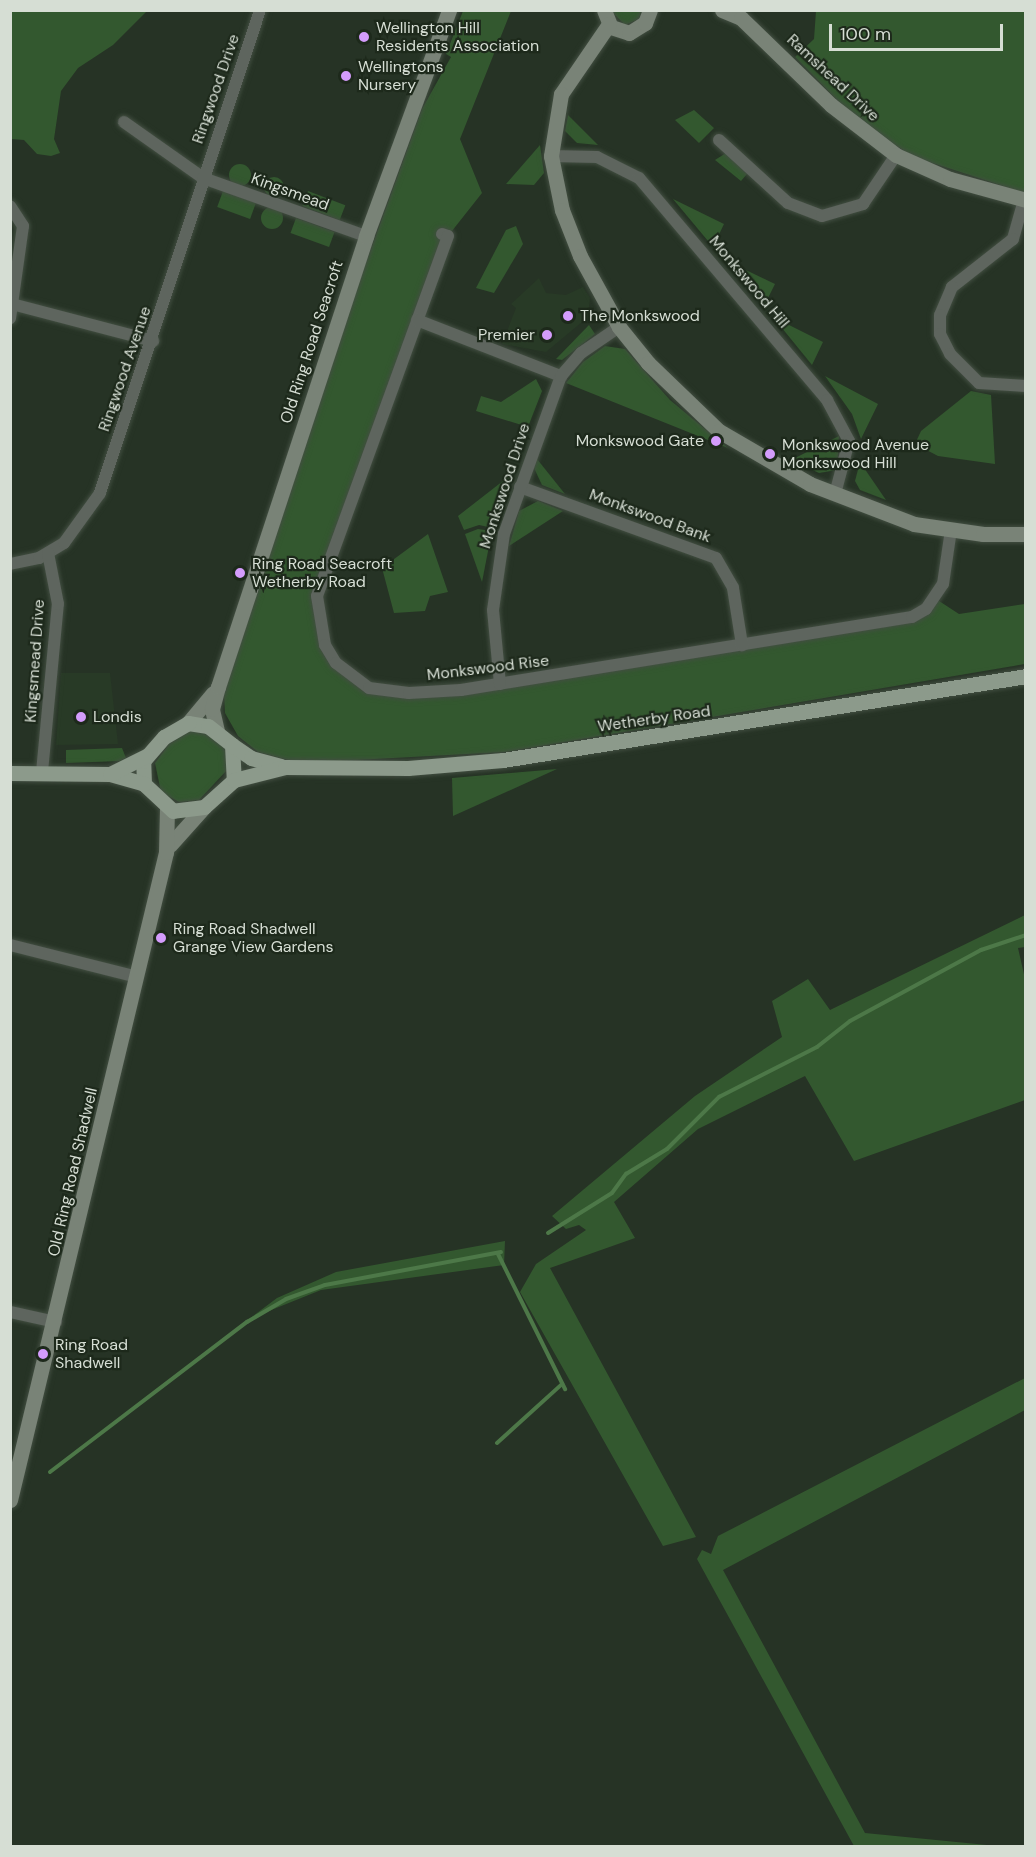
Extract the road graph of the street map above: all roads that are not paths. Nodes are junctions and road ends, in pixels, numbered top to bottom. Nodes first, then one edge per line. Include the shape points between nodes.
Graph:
1 (260, 10) edge
2 (449, 10) edge
3 (722, 10) edge
4 (650, 11) edge
5 (743, 14) edge
6 (607, 17) edge
7 (124, 122) dead end
8 (719, 140) dead end
9 (897, 155) junction
10 (551, 156) junction
11 (203, 178) junction
12 (1025, 200) edge
13 (10, 206) edge
14 (442, 234) dead end
15 (366, 236) junction
16 (12, 304) junction
17 (10, 318) edge
18 (417, 320) junction
19 (619, 327) junction
20 (153, 341) junction
21 (561, 376) junction
22 (1026, 386) edge
23 (520, 487) junction
24 (836, 494) junction
25 (951, 530) junction
26 (1026, 534) edge
27 (48, 553) junction
28 (10, 564) edge
29 (742, 645) junction
30 (1026, 676) edge
31 (501, 684) junction
32 (218, 687) junction
33 (188, 723) junction
34 (217, 731) junction
35 (232, 745) junction
36 (146, 756) junction
37 (285, 767) junction
38 (10, 772) edge
39 (42, 772) junction
40 (110, 774) junction
41 (234, 780) junction
42 (144, 784) junction
43 (204, 807) junction
44 (167, 809) junction
45 (166, 852) junction
46 (10, 945) edge
47 (137, 977) junction
48 (10, 1312) edge
49 (56, 1322) junction
50 (10, 1500) edge

1 - 11 street, Ringwood Drive
2 - 15 main road, Old Ring Road Seacroft
3 - 5 main road, Ramshead Drive
4 - 6 main road via 635,31 622,32
5 - 9 main road, Ramshead Drive via 831,105
6 - 10 main road via 561,94
7 - 11 street, Kingsmead
8 - 9 street via 788,203 822,216 863,204
9 - 12 main road, Ramshead Drive via 950,179
10 - 19 main road via 562,210 580,256
10 - 24 street, Monkswood Hill via 597,157 639,178 827,400 849,441
11 - 15 street, Kingsmead
11 - 20 street, Ringwood Avenue
12 - 22 street via 1013,239 952,287 940,324 950,354 979,383
13 - 16 street via 23,226
14 - 18 street, Monkswood Rise via 448,236
15 - 32 main road, Old Ring Road Seacroft
16 - 17 street
16 - 20 street
18 - 21 street
18 - 31 street, Monkswood Rise via 323,572 318,624 336,663 369,688 409,693
19 - 21 street, Monkswood Drive via 581,353
19 - 24 main road via 677,394 719,430 764,461
20 - 27 street, Ringwood Avenue via 100,493 72,535
21 - 23 street, Monkswood Drive
23 - 29 street, Monkswood Bank via 716,558 733,588
23 - 31 street, Monkswood Drive via 501,543 494,588
24 - 25 main road via 890,517
25 - 26 main road
25 - 29 street, Monkswood Rise via 943,584 926,609 912,617
27 - 28 street
27 - 39 street, Kingsmead Drive via 58,604
29 - 31 street, Monkswood Rise
30 - 37 main road, Wetherby Road via 502,760 408,768
32 - 33 main road, Old Ring Road Seacroft
32 - 34 main road, Old Ring Road Seacroft via 212,709
33 - 34 main road
33 - 36 main road via 164,737
34 - 35 main road
35 - 37 main road via 251,758
35 - 41 main road
36 - 40 main road
36 - 42 main road
37 - 41 main road
38 - 39 main road
39 - 40 main road
40 - 42 main road
41 - 43 main road
42 - 44 main road
43 - 44 main road
43 - 45 main road, Old Ring Road Shadwell
44 - 45 main road, Old Ring Road Shadwell
45 - 47 main road, Old Ring Road Shadwell
46 - 47 street
47 - 49 main road, Old Ring Road Shadwell
48 - 49 street
49 - 50 main road, Old Ring Road Shadwell

